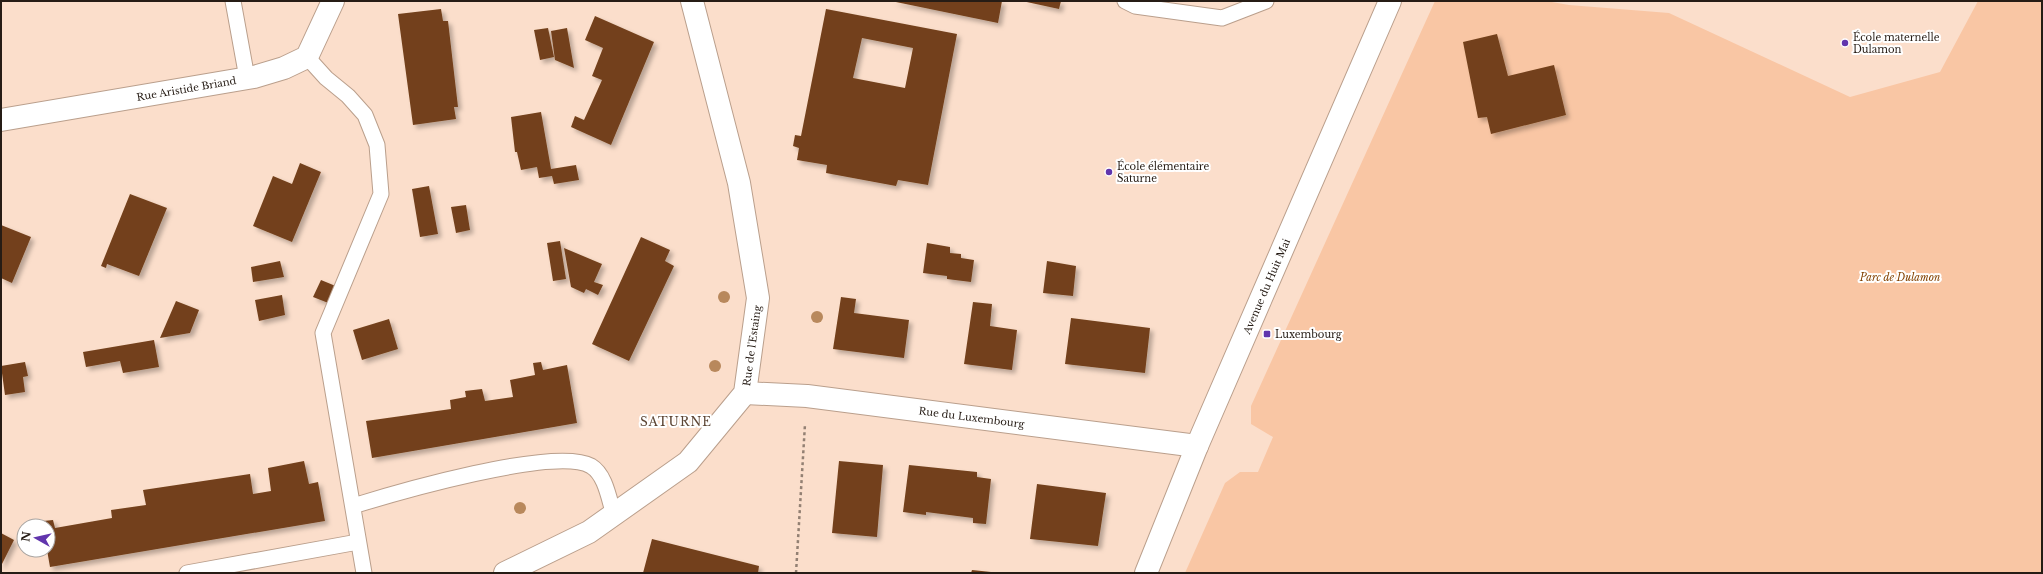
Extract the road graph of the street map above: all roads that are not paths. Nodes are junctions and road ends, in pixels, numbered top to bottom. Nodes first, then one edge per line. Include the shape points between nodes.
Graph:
1 (233, 1) edge
2 (333, 1) edge
3 (692, 1) edge
4 (1125, 1) edge
5 (1266, 1) edge
6 (1390, 1) edge
7 (306, 57) junction
8 (247, 78) junction
9 (1, 120) edge
10 (745, 393) junction
11 (1197, 446) junction
12 (352, 506) junction
13 (614, 515) junction
14 (358, 542) junction
15 (187, 573) edge
16 (364, 573) edge
17 (505, 573) edge
18 (1146, 573) edge

1 - 8 lane
2 - 7 street
3 - 10 street, Rue de l'Estaing via 739,183 758,298
4 - 5 lane via 1135,6 1222,18
6 - 11 street, Avenue du Huit Mai
7 - 8 street, Rue Aristide Briand via 284,68
7 - 12 lane via 365,115 376,145 381,194 323,333
8 - 9 street, Rue Aristide Briand
10 - 11 street, Rue du Luxembourg via 807,396
10 - 13 street, Rue de l'Estaing via 688,462
11 - 18 street, Avenue du Huit Mai
12 - 13 lane via 408,489 489,470 576,461 592,467 603,480
12 - 14 lane
13 - 17 street, Rue de l'Estaing via 589,532
14 - 15 lane
14 - 16 lane

